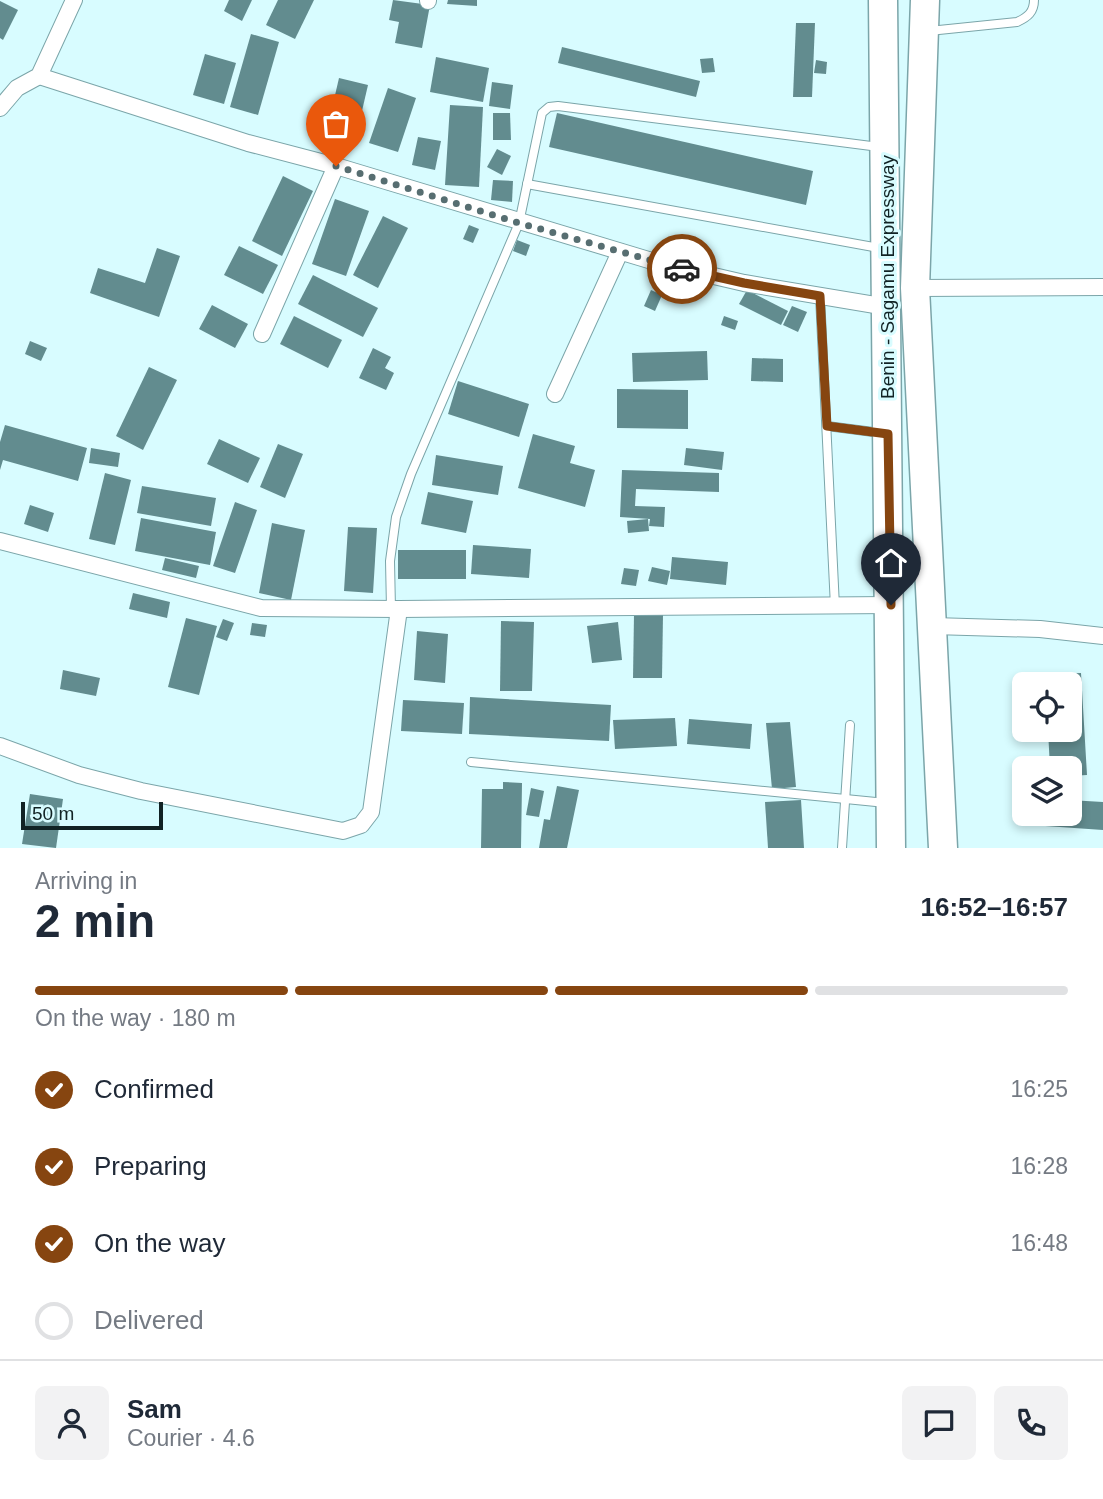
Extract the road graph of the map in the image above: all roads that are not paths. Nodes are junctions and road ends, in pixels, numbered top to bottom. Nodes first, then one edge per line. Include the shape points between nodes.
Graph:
1 (74, 0) edge
2 (883, 0) edge
3 (925, 0) edge
4 (1034, 0) edge
5 (925, 32) junction
6 (39, 76) junction
7 (0, 108) edge
8 (886, 148) junction
9 (336, 166) junction
10 (527, 184) junction
11 (519, 223) junction
12 (887, 249) junction
13 (620, 252) junction
14 (1103, 287) edge
15 (915, 288) junction
16 (820, 296) junction
17 (887, 307) junction
18 (262, 334) dead end
19 (555, 394) dead end
20 (827, 426) junction
21 (888, 434) junction
22 (0, 541) edge
23 (891, 605) junction
24 (835, 607) junction
25 (395, 609) junction
26 (933, 626) junction
27 (1103, 636) edge
28 (850, 725) dead end
29 (0, 746) edge
30 (471, 762) dead end
31 (846, 799) junction
32 (891, 803) junction
33 (842, 848) edge
34 (891, 848) edge
35 (943, 848) edge

1 - 6 street
2 - 8 highway, Benin - Sagamu Expressway
3 - 5 highway
4 - 5 lane via 1034,8 1017,22
5 - 15 highway
6 - 7 street via 17,88
6 - 9 street via 248,143
8 - 10 lane via 549,107 542,113
8 - 12 highway, Benin - Sagamu Expressway
9 - 11 street
9 - 18 street
10 - 11 lane
10 - 12 lane
11 - 13 street
11 - 25 lane via 396,517 390,561
12 - 17 highway, Benin - Sagamu Expressway
13 - 16 street
13 - 19 street
14 - 15 street
15 - 26 highway
16 - 17 street
16 - 20 lane
17 - 21 highway, Benin - Sagamu Expressway
20 - 21 lane
20 - 24 lane
21 - 23 highway, Benin - Sagamu Expressway
22 - 25 street via 261,608
23 - 24 street
23 - 32 highway, Benin - Sagamu Expressway
24 - 25 street
25 - 29 street via 371,812 361,825 343,831 141,791 79,775
26 - 27 street
26 - 35 highway
28 - 31 lane
30 - 31 lane
31 - 32 lane
31 - 33 lane
32 - 34 highway, Benin - Sagamu Expressway

